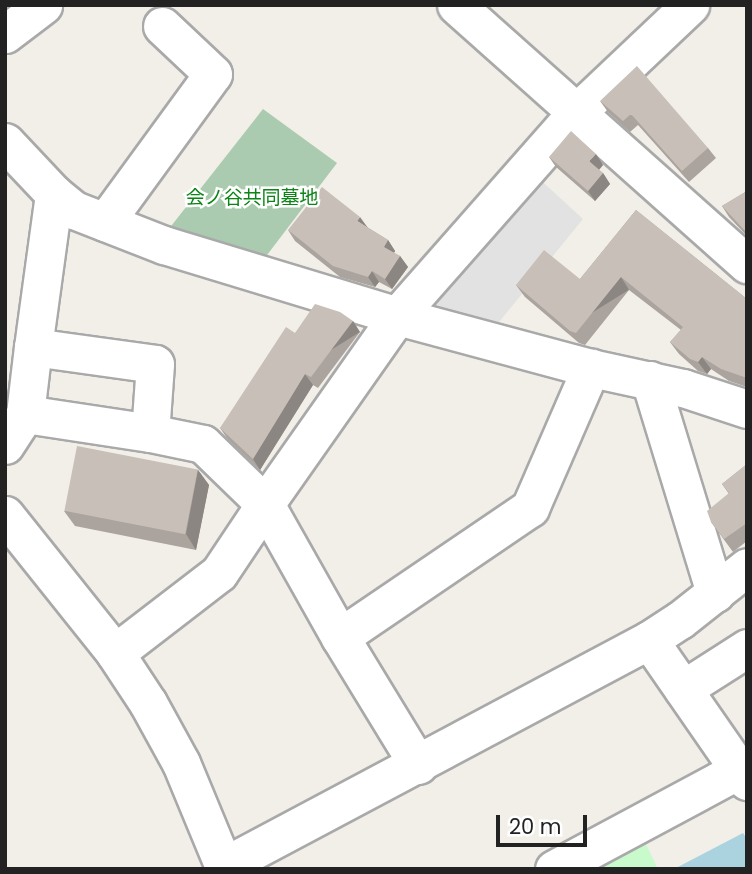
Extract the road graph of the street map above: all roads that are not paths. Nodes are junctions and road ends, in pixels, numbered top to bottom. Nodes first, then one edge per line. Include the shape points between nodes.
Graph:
1 (43, 5) edge
2 (456, 5) edge
3 (690, 5) edge
4 (162, 26) dead end
5 (5, 34) edge
6 (577, 111) junction
7 (5, 142) edge
8 (54, 194) junction
9 (105, 222) junction
10 (747, 264) edge
11 (397, 316) junction
12 (33, 347) junction
13 (592, 368) junction
14 (650, 380) junction
15 (747, 410) edge
16 (24, 414) junction
17 (150, 433) junction
18 (5, 445) edge
19 (265, 504) junction
20 (5, 515) edge
21 (747, 567) edge
22 (715, 593) junction
23 (340, 637) junction
24 (649, 640) junction
25 (747, 648) edge
26 (114, 653) junction
27 (683, 689) junction
28 (418, 765) junction
29 (743, 775) edge
30 (225, 868) edge
31 (554, 869) edge

1 - 5 street
2 - 6 street
3 - 6 street
4 - 9 street via 213,74
6 - 10 street
6 - 11 street
7 - 8 street
8 - 9 street via 74,209
8 - 12 street
9 - 11 street via 222,264
11 - 13 street
11 - 19 street
12 - 16 street
12 - 17 street via 155,364
13 - 14 street
13 - 23 street via 530,508
14 - 15 street
14 - 22 street
16 - 17 street
16 - 18 street
17 - 19 street via 203,444
19 - 23 street
19 - 26 street via 219,573
20 - 26 street
21 - 22 street
22 - 24 street
23 - 28 street
24 - 27 street
24 - 28 street
25 - 27 street
26 - 30 street via 181,763
27 - 29 street
28 - 30 street
29 - 31 street

